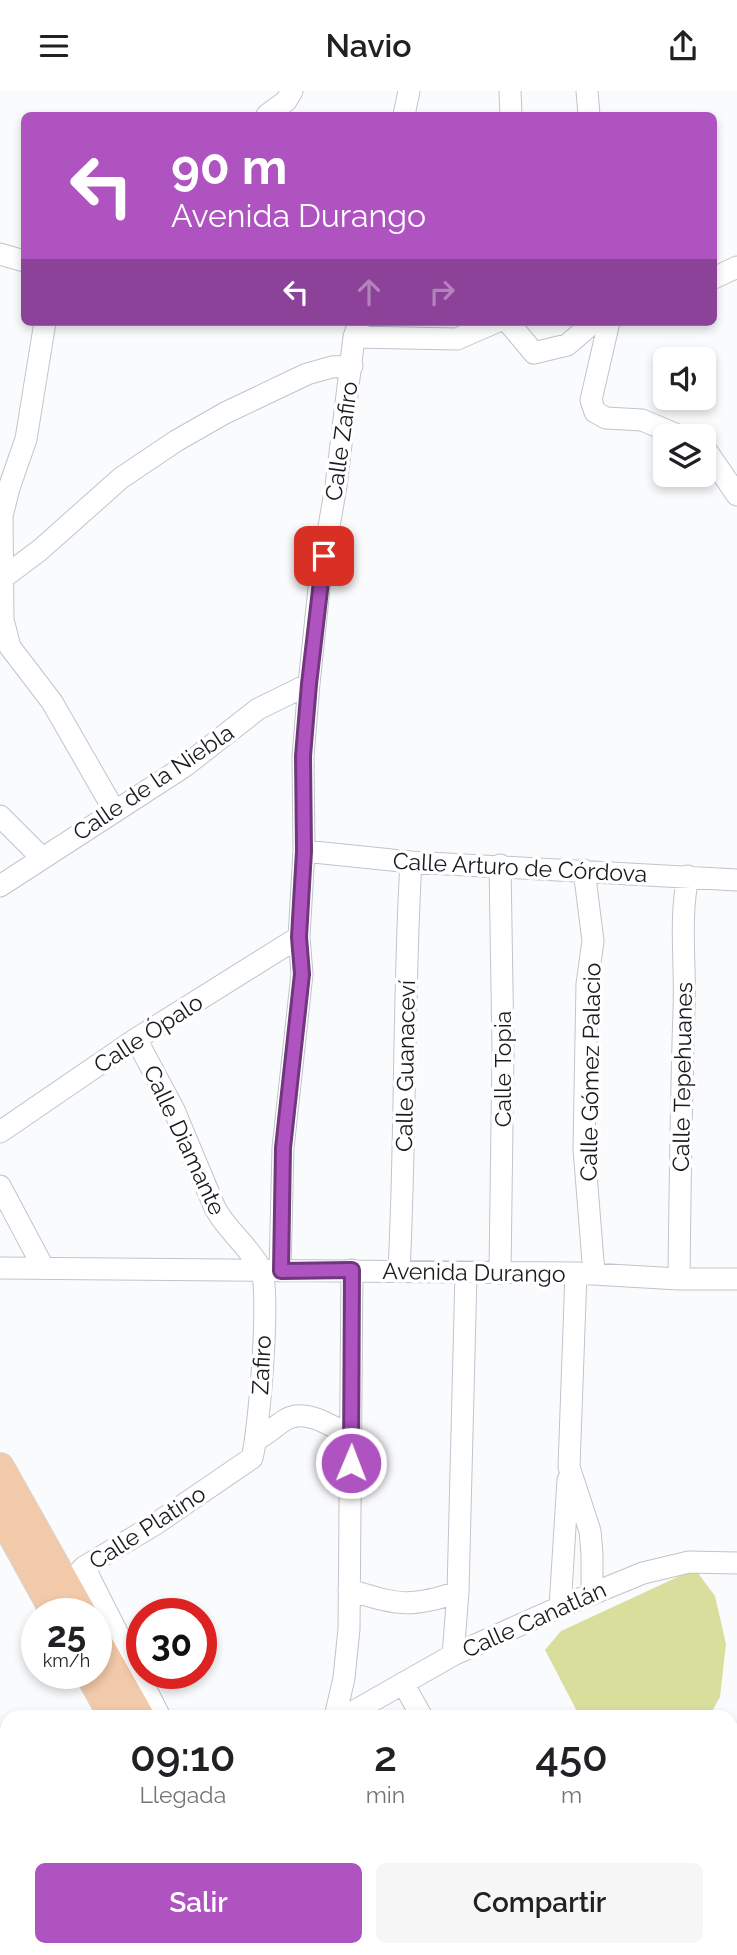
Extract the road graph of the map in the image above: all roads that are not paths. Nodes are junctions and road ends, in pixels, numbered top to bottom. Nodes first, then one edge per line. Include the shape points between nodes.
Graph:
1 (292, 91) edge
2 (409, 91) edge
3 (510, 91) edge
4 (587, 91) edge
5 (271, 112) edge
6 (405, 112) edge
7 (511, 112) edge
8 (589, 112) edge
9 (0, 254) edge
10 (21, 260) edge
11 (737, 267) edge
12 (717, 277) edge
13 (717, 280) edge
14 (737, 285) edge
15 (44, 326) edge
16 (487, 326) edge
17 (511, 326) edge
18 (589, 326) edge
19 (608, 326) edge
20 (356, 330) edge
21 (352, 366) junction
22 (653, 425) edge
23 (716, 464) edge
24 (737, 495) edge
25 (1, 516) edge
26 (1, 580) edge
27 (309, 684) junction
28 (114, 810) junction
29 (0, 816) edge
30 (304, 851) junction
31 (41, 857) junction
32 (411, 862) junction
33 (500, 866) junction
34 (584, 870) junction
35 (688, 876) junction
36 (737, 880) edge
37 (0, 885) edge
38 (299, 937) junction
39 (136, 1039) junction
40 (0, 1132) edge
41 (0, 1186) edge
42 (43, 1267) junction
43 (0, 1268) edge
44 (352, 1270) junction
45 (272, 1271) junction
46 (399, 1271) junction
47 (466, 1273) junction
48 (499, 1273) junction
49 (585, 1274) junction
50 (679, 1279) junction
51 (737, 1279) edge
52 (352, 1437) junction
53 (254, 1448) junction
54 (0, 1467) edge
55 (569, 1467) junction
56 (0, 1513) edge
57 (737, 1563) edge
58 (349, 1590) junction
59 (458, 1592) junction
60 (64, 1593) edge
61 (592, 1593) junction
62 (560, 1607) junction
63 (453, 1655) junction
64 (112, 1667) edge
65 (403, 1683) junction
66 (98, 1689) edge
67 (109, 1710) edge
68 (136, 1710) edge
69 (155, 1710) edge
70 (336, 1710) edge
71 (356, 1710) edge
72 (418, 1710) edge

1 - 5 street
2 - 6 street
3 - 7 street
4 - 8 street
9 - 10 street
11 - 12 street
13 - 14 street
15 - 25 street via 26,439
16 - 20 street via 457,339
17 - 18 street via 534,353 567,345
19 - 22 street via 591,400 596,412 606,418
20 - 21 street, Calle Zafiro
21 - 26 street via 307,374 167,446 121,478
21 - 27 street, Calle Zafiro
23 - 24 street
25 - 26 street
26 - 28 street via 10,647 52,702
27 - 28 street, Calle de la Niebla via 258,709 185,766
27 - 30 street, Calle Zafiro via 303,756
28 - 31 street, Calle de la Niebla
29 - 31 street
30 - 32 street, Calle Arturo de Córdova
30 - 38 street, Calle Zafiro
31 - 37 street, Calle de la Niebla
32 - 33 street, Calle Arturo de Córdova
32 - 46 street, Calle Guanaceví
33 - 34 street, Calle Arturo de Córdova
33 - 48 street, Calle Topia
34 - 35 street, Calle Arturo de Córdova
34 - 49 street, Calle Gómez Palacio via 593,941 587,984
35 - 36 street, Calle Arturo de Córdova
35 - 50 street, Calle Tepehuanes via 682,904
38 - 39 street, Calle Ópalo
38 - 45 street, Calle Zafiro via 302,974
39 - 40 street, Calle Ópalo
39 - 45 street, Calle Diamante via 174,1110 215,1208 250,1252
41 - 42 street
42 - 43 street, Avenida Durango
42 - 45 street, Avenida Durango
44 - 45 street, Avenida Durango
44 - 46 street, Avenida Durango
44 - 52 street
45 - 53 street, Zafiro
46 - 47 street, Avenida Durango
47 - 48 street, Avenida Durango
47 - 59 street
48 - 49 street, Avenida Durango
49 - 50 street, Avenida Durango
49 - 55 street, Calle Gómez Palacio
50 - 51 street, Avenida Durango
52 - 53 street, Calle Platino via 300,1415 287,1418
52 - 58 street
53 - 60 street, Calle Platino
54 - 60 main road
55 - 61 street, Calle Gómez Palacio via 590,1531
55 - 62 street, Calle Gómez Palacio
56 - 60 main road
57 - 61 street, Calle Canatlán via 689,1562 643,1573
58 - 59 street via 401,1604
58 - 70 street via 348,1656
59 - 63 street
60 - 69 street
61 - 62 street, Calle Canatlán
62 - 63 street, Calle Canatlán
63 - 65 street, Calle Canatlán
64 - 68 main road
65 - 71 street, Calle Canatlán
65 - 72 street
66 - 67 main road

